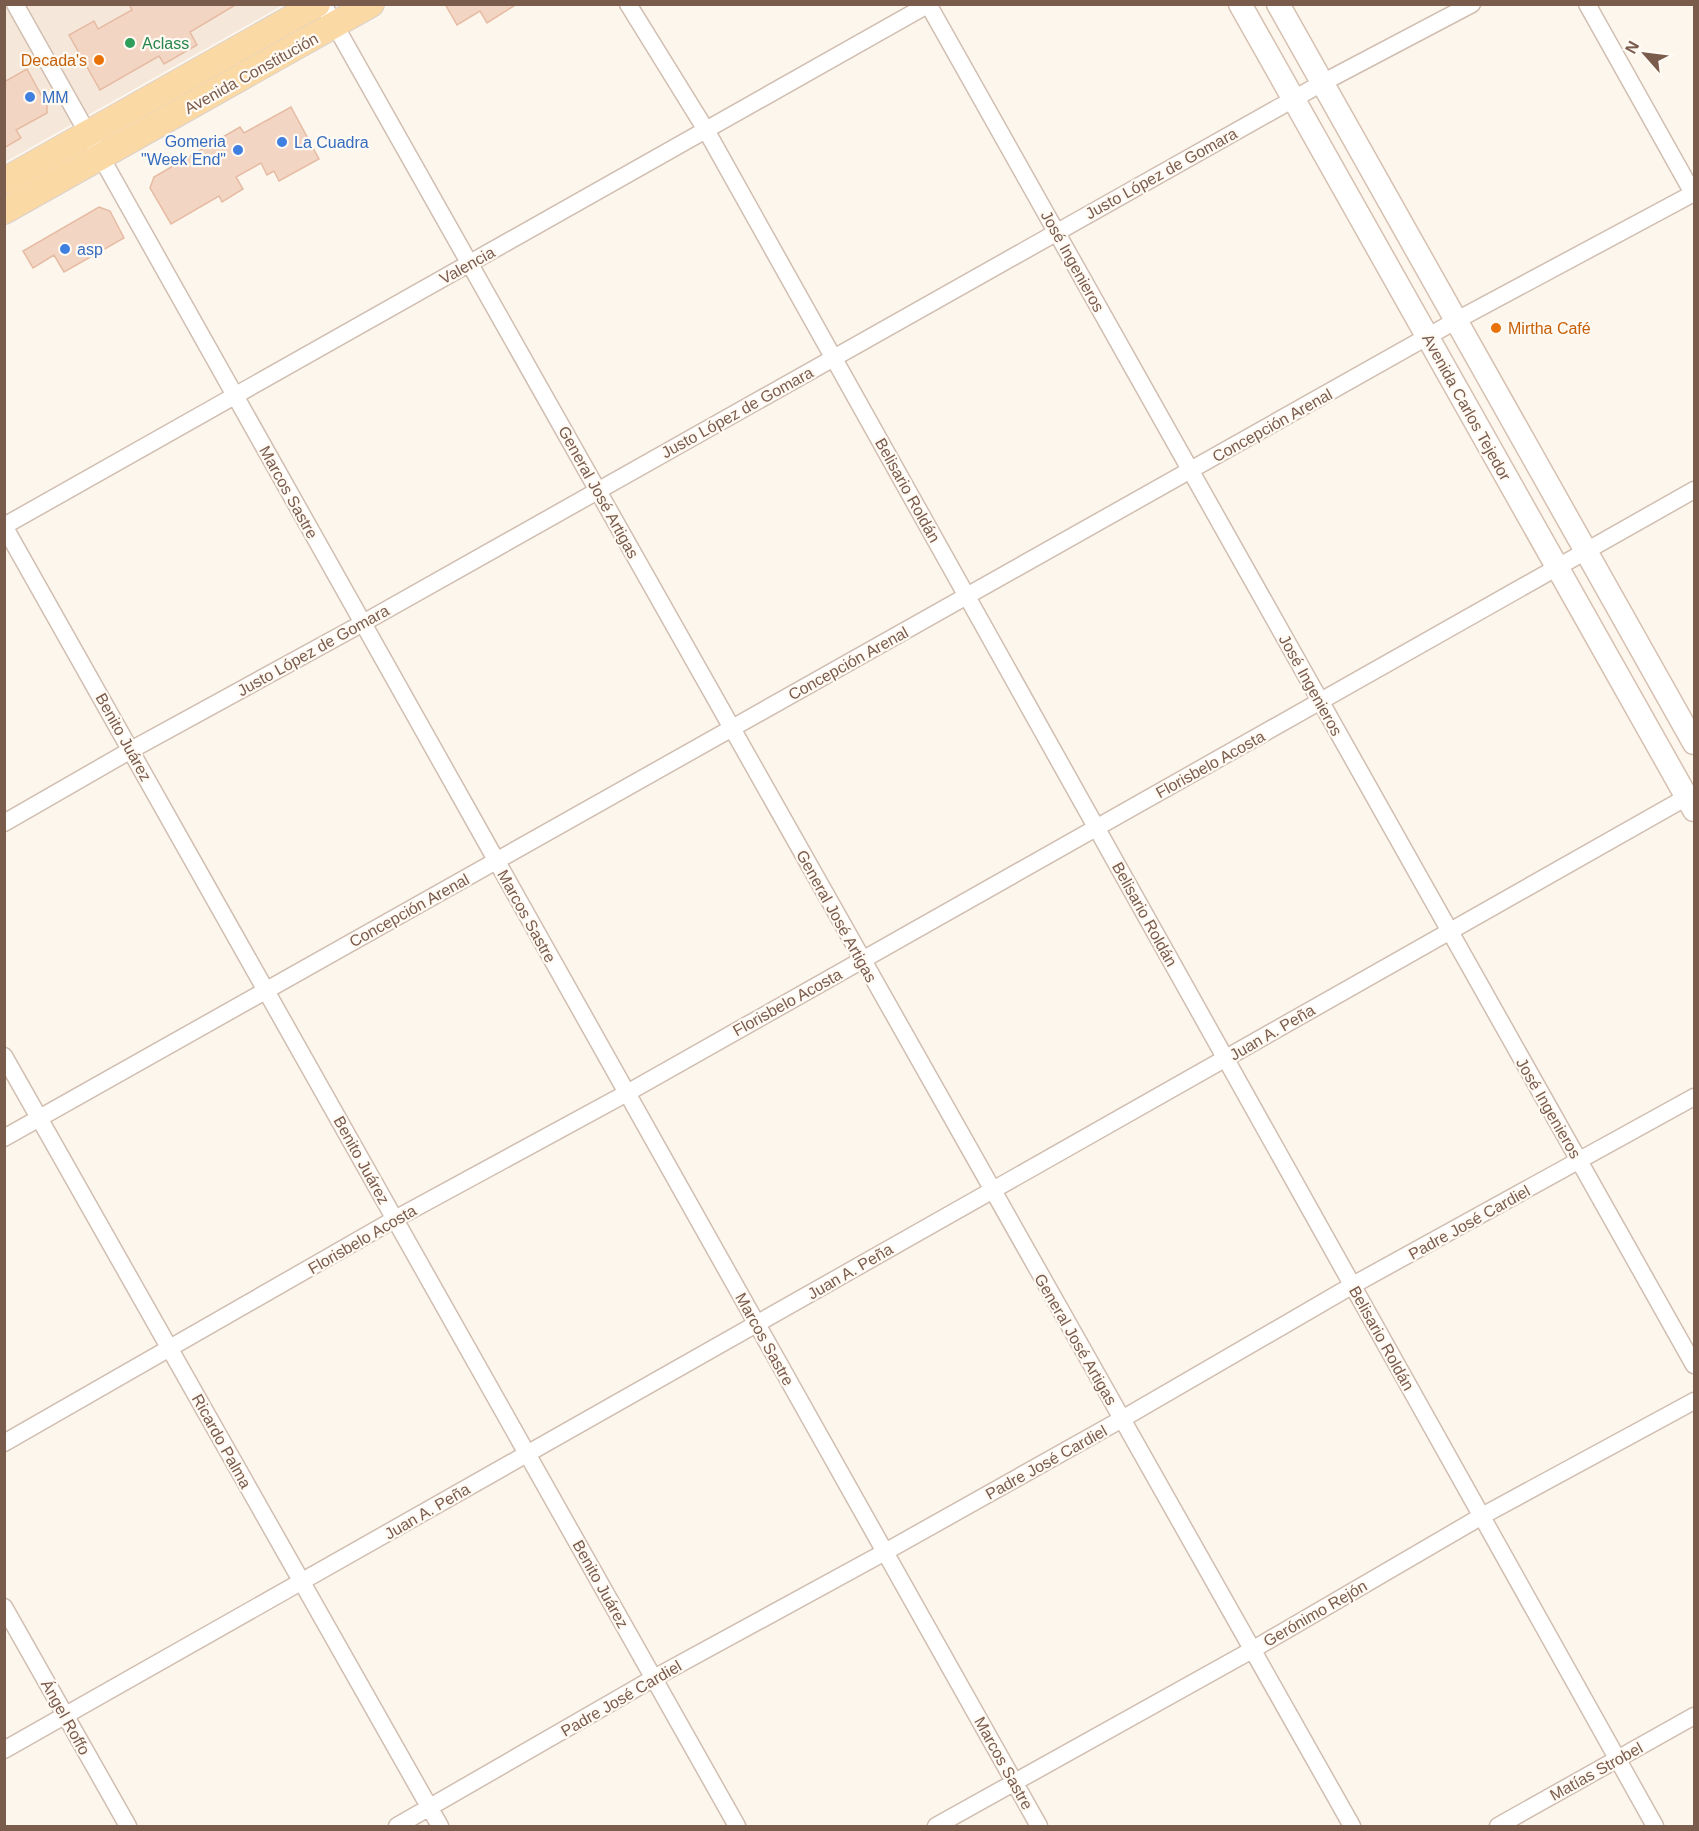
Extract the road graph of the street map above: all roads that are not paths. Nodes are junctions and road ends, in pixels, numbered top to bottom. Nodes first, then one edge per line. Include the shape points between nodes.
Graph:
1 (15, 4) edge
2 (317, 4) edge
3 (371, 4) edge
4 (628, 4) edge
5 (1240, 4) edge
6 (1278, 4) edge
7 (1472, 4) edge
8 (1587, 4) edge
9 (928, 5) edge
10 (329, 15) edge
11 (1322, 82) junction
12 (1293, 99) junction
13 (706, 130) junction
14 (87, 134) junction
15 (100, 157) junction
16 (4, 181) edge
17 (1694, 194) edge
18 (4, 211) edge
19 (1056, 232) junction
20 (469, 264) junction
21 (1457, 320) junction
22 (1428, 337) junction
23 (834, 358) junction
24 (235, 396) junction
25 (1190, 471) junction
26 (598, 490) junction
27 (1695, 490) edge
28 (5, 526) edge
29 (1586, 551) junction
30 (1558, 567) junction
31 (967, 596) junction
32 (363, 623) junction
33 (1320, 702) junction
34 (732, 729) junction
35 (1695, 743) edge
36 (131, 750) junction
37 (1692, 800) edge
38 (4, 823) edge
39 (1097, 828) junction
40 (496, 861) junction
41 (1449, 932) junction
42 (862, 960) junction
43 (267, 991) junction
44 (4, 1056) edge
45 (1226, 1059) junction
46 (627, 1093) junction
47 (1695, 1097) edge
48 (40, 1118) junction
49 (4, 1138) edge
50 (1580, 1161) junction
51 (992, 1191) junction
52 (395, 1219) junction
53 (1353, 1285) junction
54 (756, 1324) junction
55 (170, 1350) junction
56 (1695, 1365) edge
57 (1695, 1401) edge
58 (1122, 1419) junction
59 (4, 1443) edge
60 (527, 1454) junction
61 (1482, 1516) junction
62 (885, 1552) junction
63 (301, 1582) junction
64 (4, 1607) edge
65 (1252, 1650) junction
66 (654, 1678) junction
67 (65, 1715) junction
68 (1695, 1716) edge
69 (4, 1750) edge
70 (1618, 1759) junction
71 (1015, 1783) junction
72 (430, 1808) junction
73 (128, 1827) edge
74 (398, 1827) edge
75 (440, 1827) edge
76 (737, 1827) edge
77 (936, 1827) edge
78 (1039, 1827) edge
79 (1352, 1827) edge
80 (1498, 1827) edge
81 (1655, 1827) edge

1 - 14 street, Marcos Sastre
2 - 14 main road, Avenida Constitución
3 - 10 main road, Avenida Constitución
4 - 13 street, Belisario Roldán
5 - 12 main road, Avenida Carlos Tejedor
6 - 11 main road, Avenida Carlos Tejedor
7 - 11 street, Justo López de Gomara
8 - 17 street
9 - 13 street, Valencia
9 - 19 street, José Ingenieros
10 - 15 main road, Avenida Constitución
10 - 20 street, General José Artigas
11 - 12 street, Justo López de Gomara
11 - 21 main road, Avenida Carlos Tejedor
12 - 19 street, Justo López de Gomara
12 - 22 main road, Avenida Carlos Tejedor
13 - 20 street, Valencia
13 - 23 street, Belisario Roldán
14 - 15 street, Marcos Sastre
14 - 16 main road, Avenida Constitución
15 - 18 main road, Avenida Constitución
15 - 24 street, Marcos Sastre
17 - 21 street, Concepción Arenal
19 - 23 street, Justo López de Gomara
19 - 25 street, José Ingenieros
20 - 24 street, Valencia
20 - 26 street, General José Artigas
21 - 22 street, Concepción Arenal
21 - 29 main road, Avenida Carlos Tejedor
22 - 25 street, Concepción Arenal
22 - 30 main road, Avenida Carlos Tejedor
23 - 26 street, Justo López de Gomara
23 - 31 street, Belisario Roldán
24 - 28 street, Valencia
24 - 32 street, Marcos Sastre
25 - 31 street, Concepción Arenal
25 - 33 street, José Ingenieros
26 - 32 street, Justo López de Gomara
26 - 34 street, General José Artigas
27 - 29 street, Florisbelo Acosta
28 - 36 street, Benito Juárez
29 - 30 street, Florisbelo Acosta
29 - 35 main road, Avenida Carlos Tejedor
30 - 33 street, Florisbelo Acosta
30 - 37 main road, Avenida Carlos Tejedor
31 - 34 street, Concepción Arenal
31 - 39 street, Belisario Roldán
32 - 36 street, Justo López de Gomara
32 - 40 street, Marcos Sastre
33 - 39 street, Florisbelo Acosta
33 - 41 street, José Ingenieros
34 - 40 street, Concepción Arenal
34 - 42 street, General José Artigas
36 - 38 street, Justo López de Gomara
36 - 43 street, Benito Juárez
37 - 41 street, Juan A. Peña
39 - 42 street, Florisbelo Acosta
39 - 45 street, Belisario Roldán
40 - 43 street, Concepción Arenal
40 - 46 street, Marcos Sastre
41 - 45 street, Juan A. Peña
41 - 50 street, José Ingenieros
42 - 46 street, Florisbelo Acosta
42 - 51 street, General José Artigas
43 - 48 street, Concepción Arenal
43 - 52 street, Benito Juárez
44 - 48 street, Ricardo Palma
45 - 51 street, Juan A. Peña
45 - 53 street, Belisario Roldán
46 - 52 street, Florisbelo Acosta
46 - 54 street, Marcos Sastre
47 - 50 street, Padre José Cardiel
48 - 49 street, Concepción Arenal
48 - 55 street, Ricardo Palma
50 - 53 street, Padre José Cardiel
50 - 56 street, José Ingenieros
51 - 54 street, Juan A. Peña
51 - 58 street, General José Artigas
52 - 55 street, Florisbelo Acosta
52 - 60 street, Benito Juárez
53 - 58 street, Padre José Cardiel
53 - 61 street, Belisario Roldán
54 - 60 street, Juan A. Peña
54 - 62 street, Marcos Sastre
55 - 59 street, Florisbelo Acosta
55 - 63 street, Ricardo Palma
57 - 61 street, Gerónimo Rejón
58 - 62 street, Padre José Cardiel
58 - 65 street, General José Artigas
60 - 63 street, Juan A. Peña
60 - 66 street, Benito Juárez
61 - 65 street, Gerónimo Rejón
61 - 70 street, Belisario Roldán
62 - 66 street, Padre José Cardiel
62 - 71 street, Marcos Sastre
63 - 67 street, Juan A. Peña
63 - 72 street, Ricardo Palma
64 - 67 street, Ángel Roffo
65 - 71 street, Gerónimo Rejón
65 - 79 street, General José Artigas
66 - 72 street, Padre José Cardiel
66 - 76 street, Benito Juárez
67 - 69 street, Juan A. Peña
67 - 73 street, Ángel Roffo
68 - 70 street, Matías Strobel
70 - 80 street, Matías Strobel
70 - 81 street, Belisario Roldán
71 - 77 street, Gerónimo Rejón
71 - 78 street, Marcos Sastre
72 - 74 street, Padre José Cardiel
72 - 75 street, Ricardo Palma

